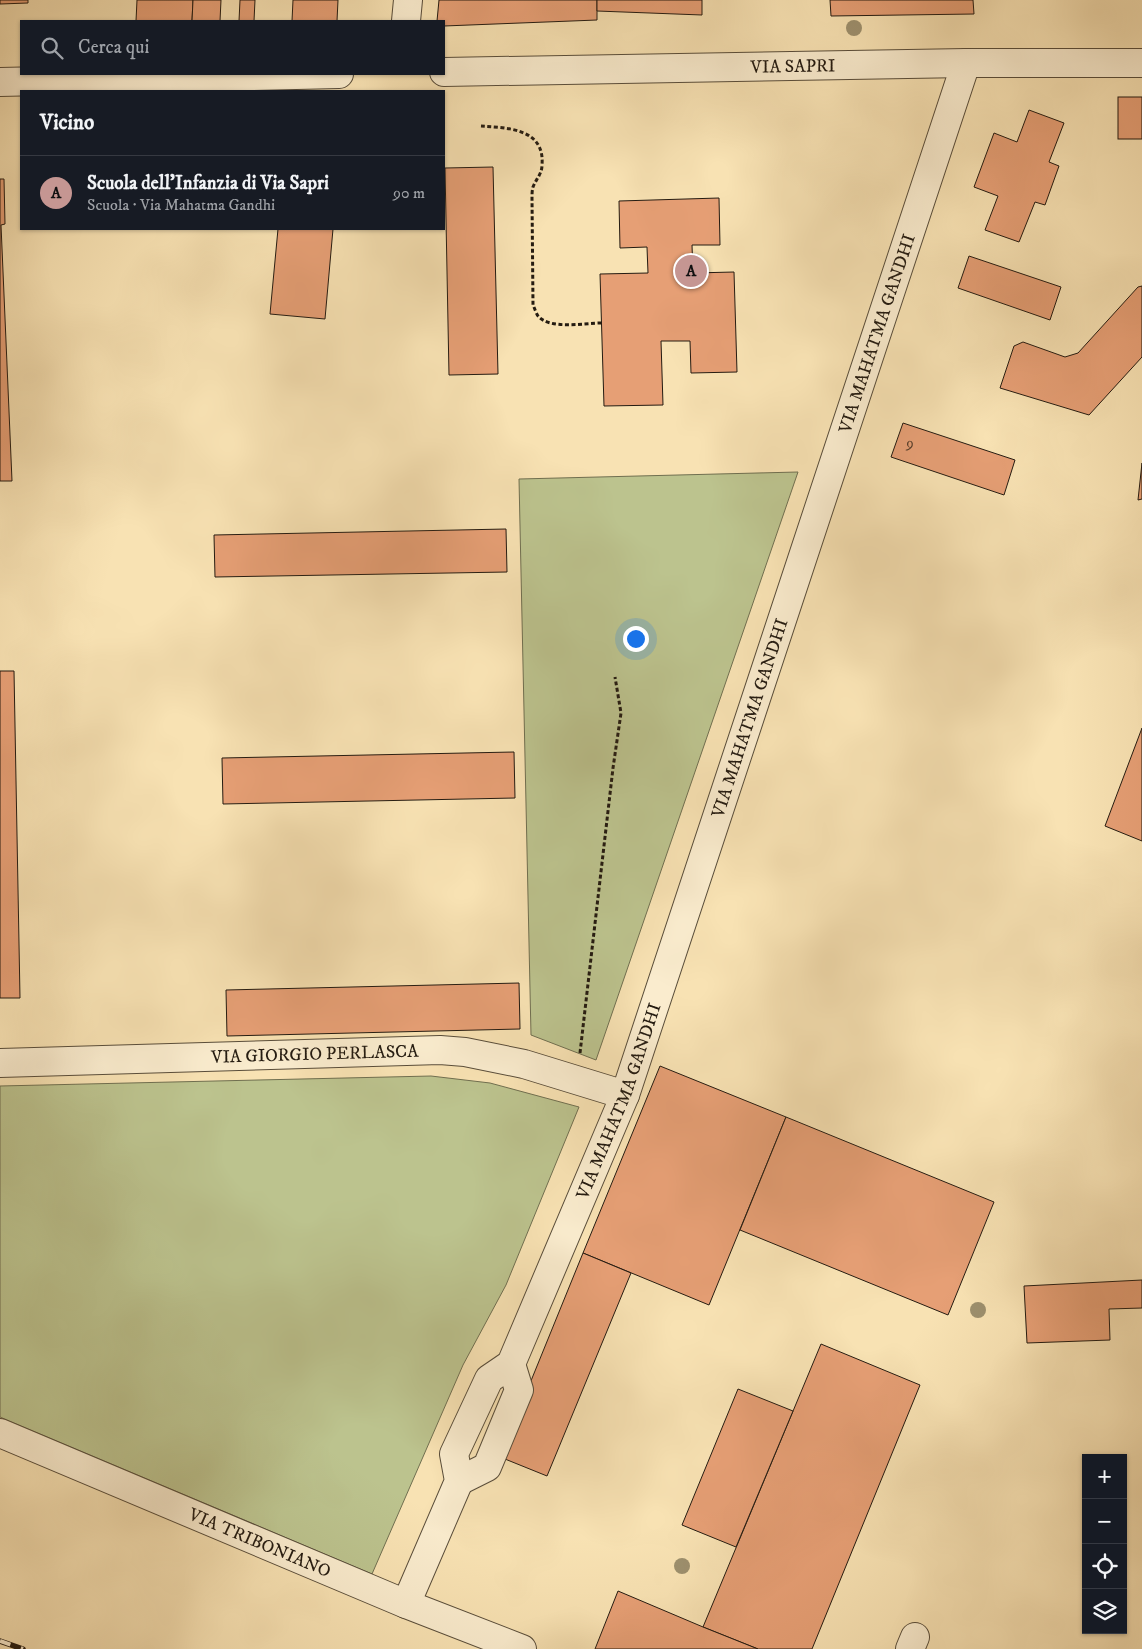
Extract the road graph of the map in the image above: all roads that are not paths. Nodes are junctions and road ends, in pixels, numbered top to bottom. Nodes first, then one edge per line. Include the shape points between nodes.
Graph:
1 (408, 0) edge
2 (406, 20) edge
3 (966, 62) junction
4 (1142, 63) edge
5 (445, 72) edge
6 (298, 75) edge
7 (0, 82) edge
8 (0, 1063) edge
9 (625, 1096) junction
10 (0, 1432) edge
11 (406, 1604) junction
12 (522, 1649) edge

1 - 2 street
3 - 4 street, VIA SAPRI
3 - 5 street, VIA SAPRI
3 - 9 street, VIA MAHATMA GANDHI
6 - 7 street
8 - 9 street, VIA GIORGIO PERLASCA via 440,1050 524,1064
9 - 11 street, VIA MAHATMA GANDHI via 511,1364 519,1390 487,1467 459,1480
10 - 11 street, VIA TRIBONIANO
11 - 12 street, VIA TRIBONIANO

